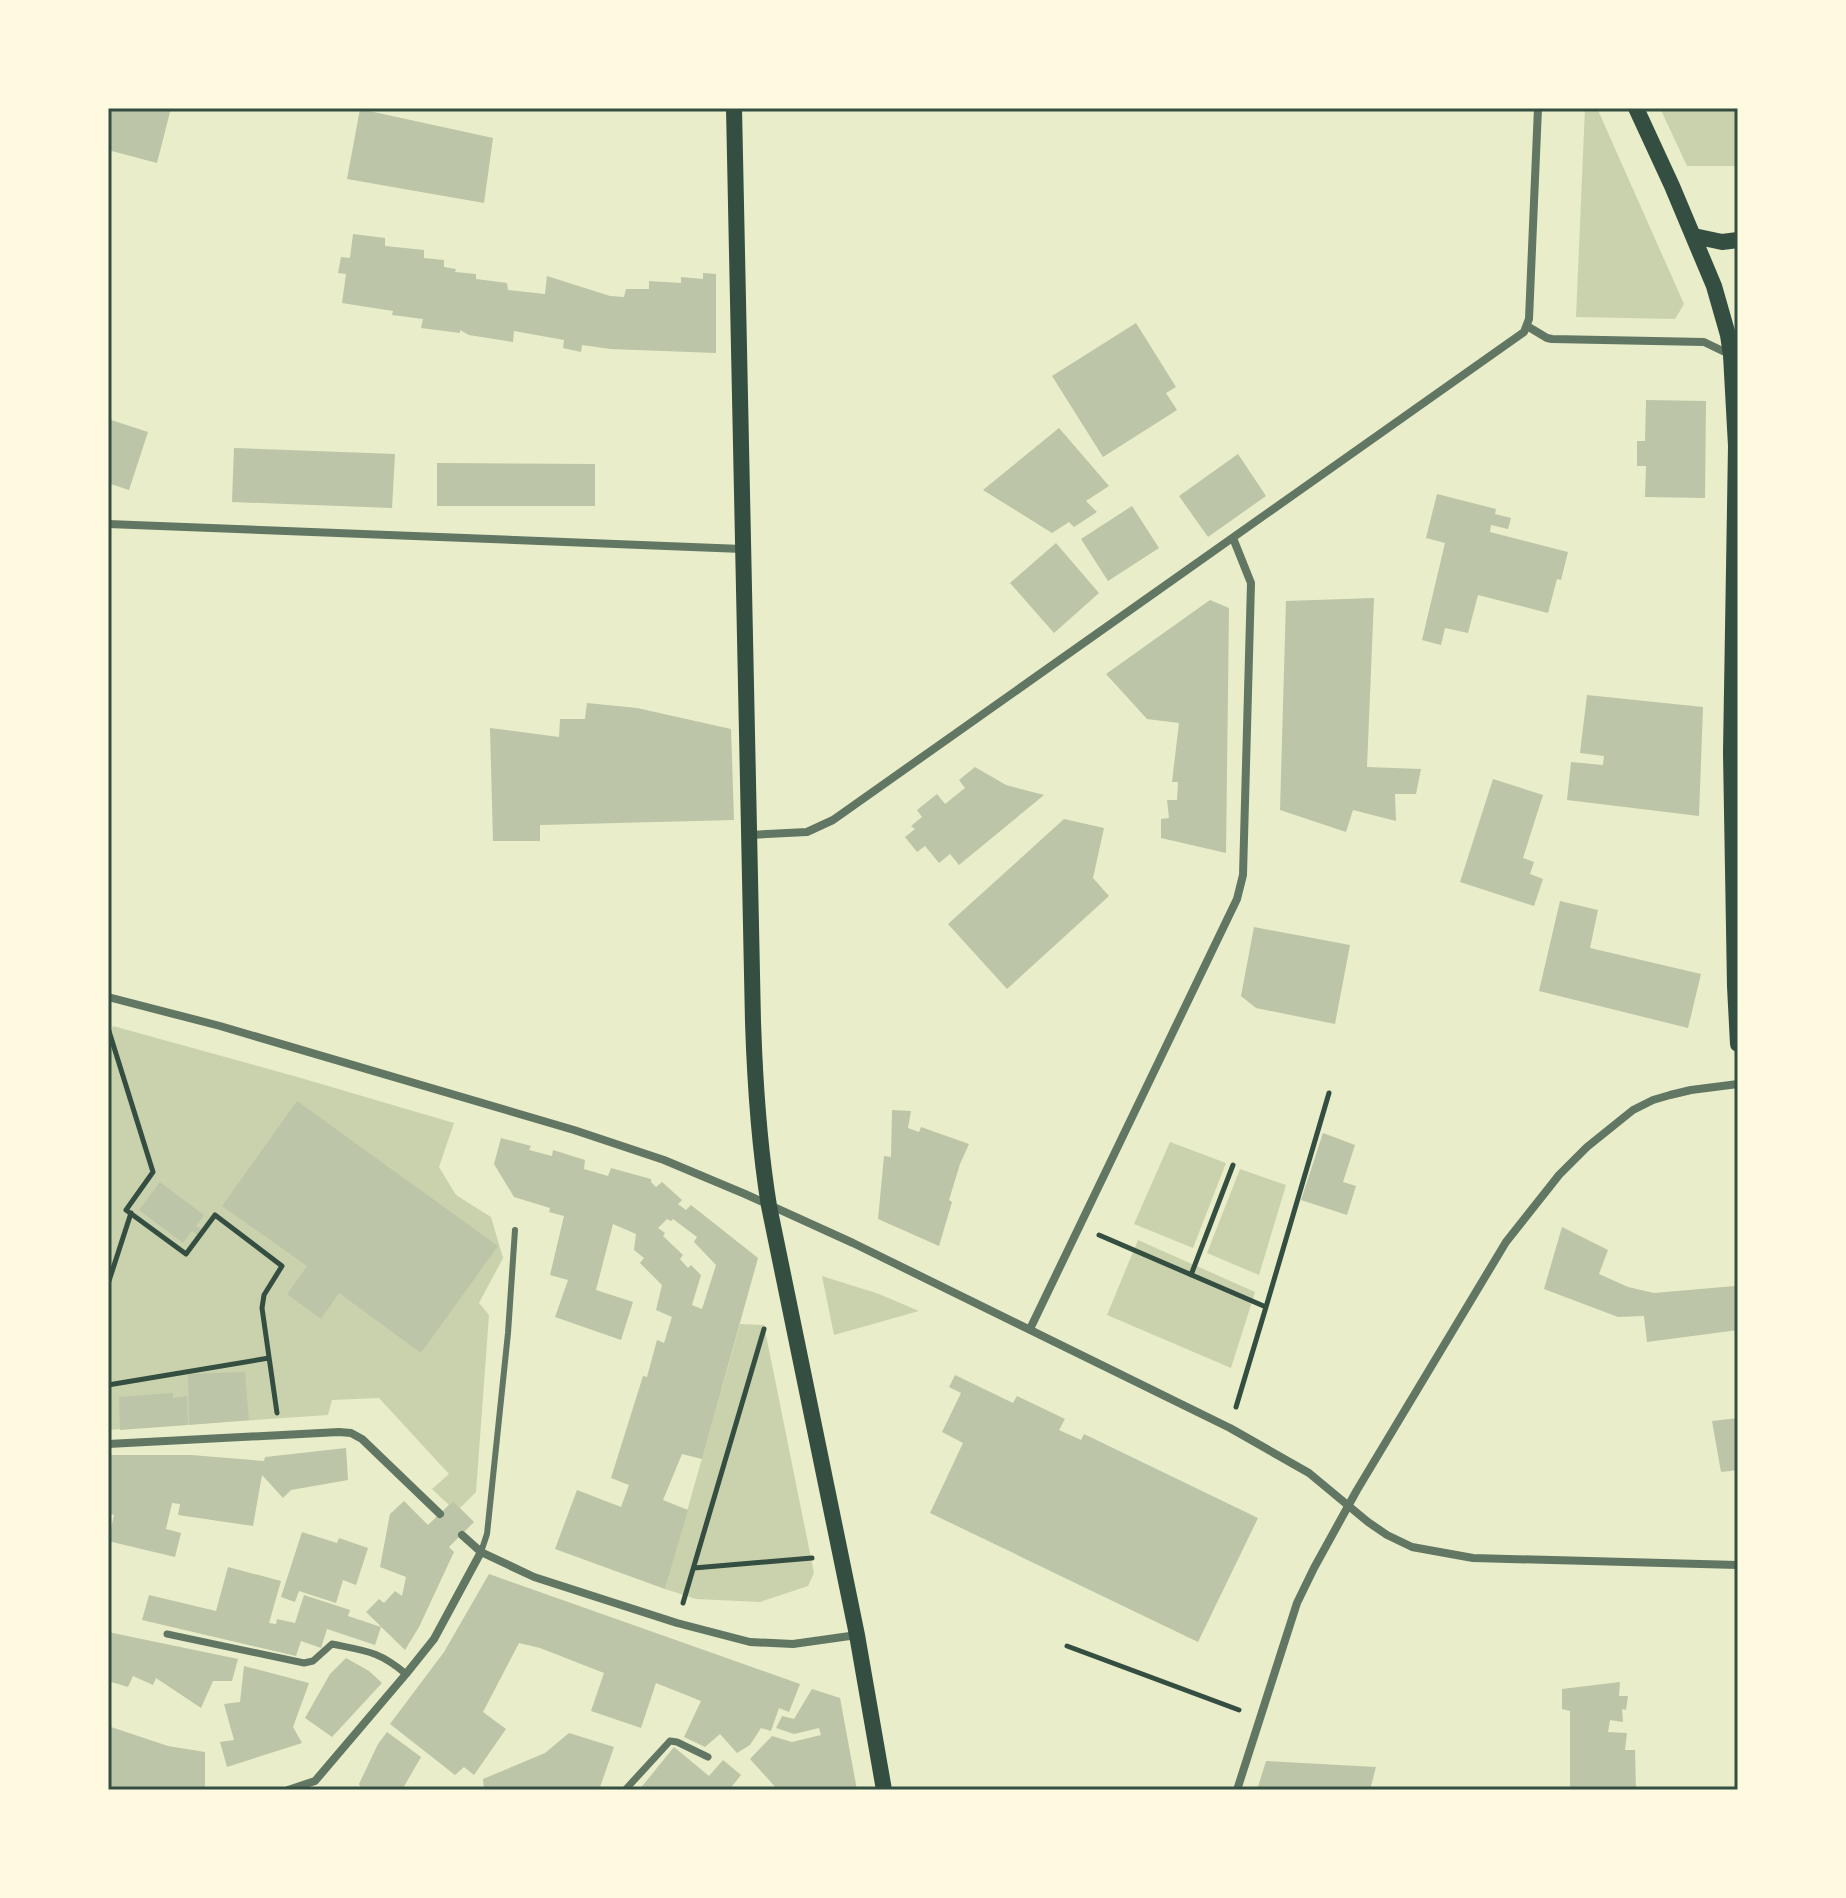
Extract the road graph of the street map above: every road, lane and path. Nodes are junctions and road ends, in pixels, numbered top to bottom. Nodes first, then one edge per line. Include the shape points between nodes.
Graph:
1 (734, 108) edge
2 (1538, 108) edge
3 (1636, 108) edge
4 (1694, 236) junction
5 (1738, 240) edge
6 (1527, 326) junction
7 (1735, 358) edge
8 (108, 524) edge
9 (1233, 538) junction
10 (742, 549) junction
11 (750, 835) junction
12 (108, 998) edge
13 (108, 1028) edge
14 (1738, 1044) edge
15 (1738, 1084) edge
16 (1329, 1093) dead end
17 (1233, 1165) dead end
18 (769, 1206) junction
19 (131, 1213) junction
20 (1080, 1226) junction
21 (515, 1230) dead end
22 (1191, 1275) junction
23 (108, 1284) edge
24 (1266, 1307) junction
25 (765, 1326) dead end
26 (1030, 1329) junction
27 (269, 1358) junction
28 (108, 1385) edge
29 (278, 1418) dead end
30 (1230, 1428) junction
31 (108, 1444) edge
32 (1348, 1505) junction
33 (440, 1514) dead end
34 (462, 1535) dead end
35 (481, 1552) junction
36 (841, 1555) junction
37 (1738, 1565) edge
38 (694, 1568) junction
39 (677, 1623) junction
40 (167, 1634) dead end
41 (857, 1635) junction
42 (1067, 1646) dead end
43 (406, 1674) junction
44 (1260, 1717) junction
45 (708, 1757) dead end
46 (315, 1781) junction
47 (288, 1790) edge
48 (320, 1790) edge
49 (625, 1790) edge
50 (884, 1790) edge
51 (1237, 1790) edge

1 - 10 main road
2 - 6 street
3 - 4 main road
4 - 5 main road
4 - 7 main road
6 - 7 street via 1552,339 1704,342
6 - 9 street
7 - 14 main road via 1731,753
8 - 10 street
9 - 11 street via 833,820 807,832
9 - 20 street via 1251,583 1243,875 1232,911
10 - 11 main road
11 - 18 main road via 755,1081
12 - 18 street via 631,1147
13 - 19 path via 153,1172 126,1210
15 - 32 street via 1670,1095 1633,1110 1559,1175 1506,1242
16 - 24 path
17 - 22 path
18 - 26 street
18 - 36 main road
19 - 23 path
19 - 27 path via 186,1254 215,1215 282,1266 262,1308
20 - 22 path
20 - 26 street
21 - 35 lane via 487,1534
22 - 24 path
24 - 30 path
25 - 38 path
26 - 30 street
27 - 28 path
27 - 29 path
30 - 32 street via 1309,1473
31 - 33 street via 351,1433
32 - 37 street via 1400,1542 1445,1554
32 - 44 street via 1297,1603
34 - 35 street
35 - 39 street via 534,1577
35 - 43 street via 434,1639
36 - 38 path
36 - 41 main road
38 - 39 path
39 - 41 street via 770,1644
40 - 43 street via 304,1663 332,1644 369,1651
41 - 50 main road
42 - 44 path
43 - 46 street
44 - 51 street
45 - 49 street via 670,1741
46 - 47 street
46 - 48 street

